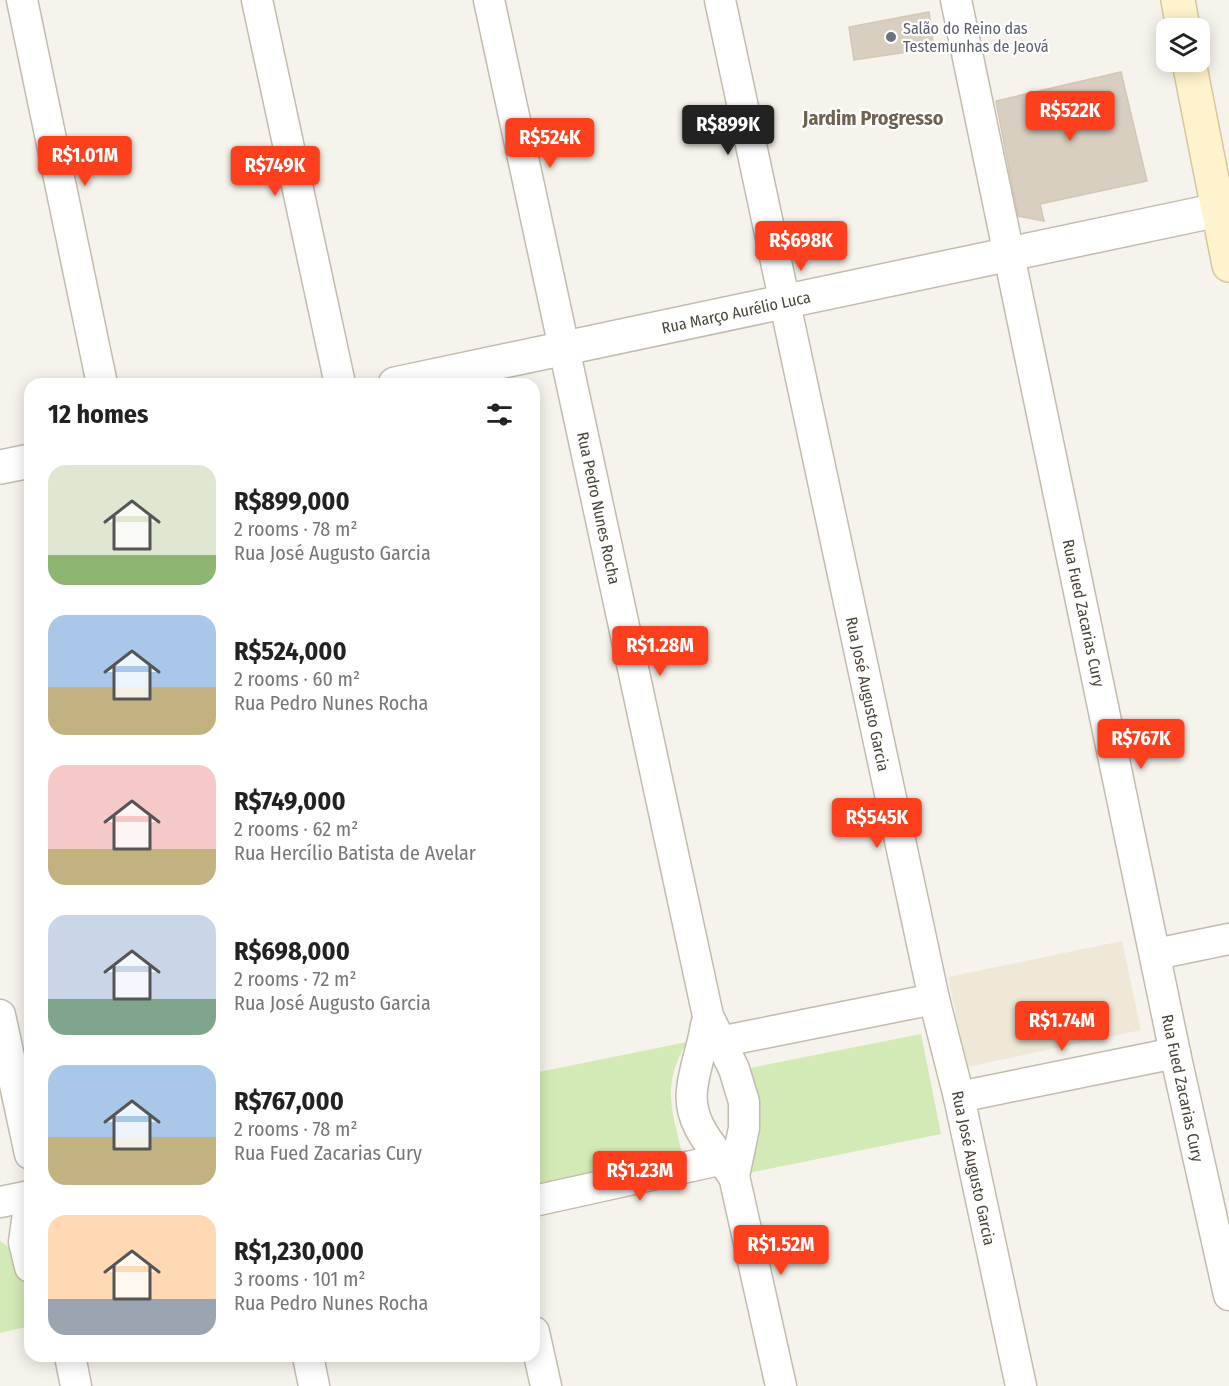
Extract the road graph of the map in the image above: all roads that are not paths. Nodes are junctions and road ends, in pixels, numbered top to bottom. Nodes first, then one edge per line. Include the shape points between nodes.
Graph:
1 (22, 0) edge
2 (257, 0) edge
3 (489, 0) edge
4 (720, 0) edge
5 (956, 0) edge
6 (1178, 0) edge
7 (1181, 18) edge
8 (1191, 72) edge
9 (1218, 210) junction
10 (1008, 254) junction
11 (1229, 265) edge
12 (783, 302) junction
13 (564, 348) junction
14 (101, 378) edge
15 (339, 378) edge
16 (423, 378) edge
17 (24, 462) edge
18 (0, 467) edge
19 (1229, 939) edge
20 (1156, 954) junction
21 (934, 999) junction
22 (0, 1015) edge
23 (710, 1034) junction
24 (1175, 1053) junction
25 (959, 1097) junction
26 (24, 1126) edge
27 (731, 1164) junction
28 (24, 1198) edge
29 (540, 1200) edge
30 (0, 1202) edge
31 (1229, 1295) edge
32 (540, 1359) edge
33 (71, 1362) edge
34 (309, 1362) edge
35 (76, 1386) edge
36 (314, 1386) edge
37 (546, 1386) edge
38 (781, 1386) edge
39 (1020, 1386) edge

1 - 14 street
2 - 15 street
3 - 13 street, Rua Pedro Nunes Rocha
4 - 12 street, Rua José Augusto Garcia
5 - 10 street, Rua Fued Zacarias Cury
6 - 7 main road
8 - 9 main road
9 - 10 street, Rua Março Aurélio Luca
9 - 11 main road
10 - 12 street, Rua Março Aurélio Luca
10 - 20 street, Rua Fued Zacarias Cury
12 - 13 street, Rua Março Aurélio Luca
12 - 21 street, Rua José Augusto Garcia
13 - 16 street, Rua Março Aurélio Luca
13 - 23 street, Rua Pedro Nunes Rocha
17 - 18 street
19 - 20 street
20 - 24 street, Rua Fued Zacarias Cury
21 - 23 street
21 - 25 street, Rua José Augusto Garcia
22 - 26 street
23 - 27 street, Rua Pedro Nunes Rocha via 736,1075 744,1102 744,1128
23 - 27 street, Rua Pedro Nunes Rocha via 692,1089 692,1108 701,1130
24 - 25 street
24 - 31 street, Rua Fued Zacarias Cury
25 - 39 street, Rua José Augusto Garcia
27 - 29 street
27 - 38 street, Rua Pedro Nunes Rocha
28 - 30 street
32 - 37 street
33 - 35 street
34 - 36 street

